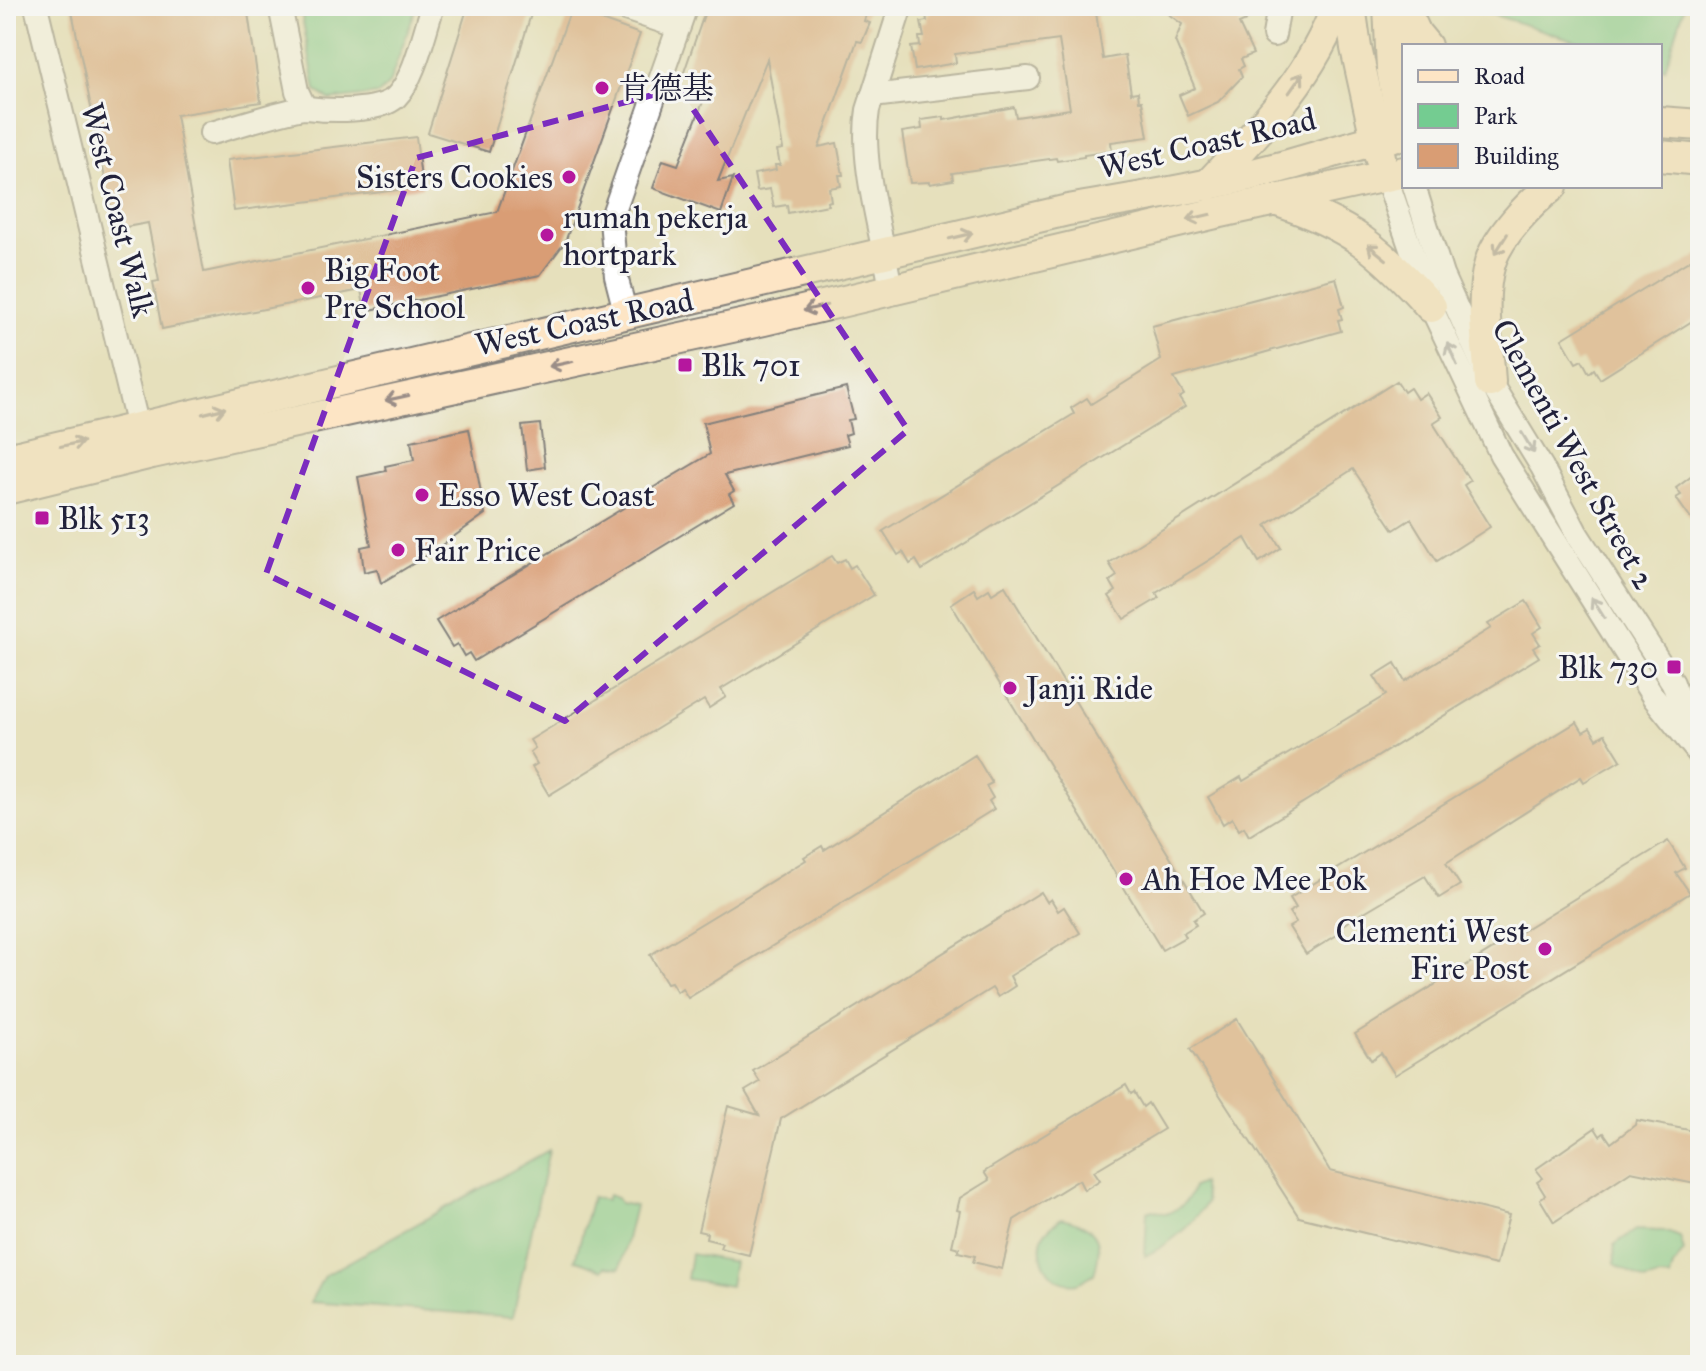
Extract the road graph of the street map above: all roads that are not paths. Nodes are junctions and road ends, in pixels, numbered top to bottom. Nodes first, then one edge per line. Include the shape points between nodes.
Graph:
1 (36, 6) edge
2 (280, 6) edge
3 (433, 6) edge
4 (616, 6) edge
5 (901, 6) edge
6 (1279, 6) edge
7 (1337, 6) edge
8 (1350, 6) edge
9 (1389, 6) edge
10 (1403, 6) edge
11 (683, 16) edge
12 (1274, 35) dead end
13 (1424, 44) edge
14 (1028, 78) dead end
15 (872, 96) junction
16 (305, 108) junction
17 (1662, 122) edge
18 (1700, 125) edge
19 (211, 133) dead end
20 (1397, 136) edge
21 (1662, 156) edge
22 (1700, 160) edge
23 (1401, 179) edge
24 (1208, 185) junction
25 (1403, 188) edge
26 (1405, 188) edge
27 (1549, 188) edge
28 (1275, 200) junction
29 (885, 253) junction
30 (891, 290) junction
31 (1431, 307) junction
32 (626, 315) junction
33 (464, 351) junction
34 (1490, 382) junction
35 (474, 383) junction
36 (145, 441) junction
37 (6, 459) edge
38 (6, 489) edge
39 (1697, 750) edge

1 - 36 street, West Coast Walk
2 - 16 street
3 - 16 street via 406,85 394,99 380,106 326,112
4 - 11 street
5 - 15 street
6 - 12 street
24 -> 7 main road via 1294,87
8 - 20 main road
9 - 20 main road
10 - 13 main road
11 - 32 street via 611,220
14 - 15 street
15 - 29 street via 865,137
16 - 19 street
17 - 18 main road
20 - 23 main road
20 - 24 main road, West Coast Road
21 - 22 main road
23 - 28 main road, West Coast Road
29 -> 24 main road, West Coast Road via 1068,210
25 - 31 street, Clementi West Street 2
26 - 34 street, Clementi West Street 2
27 -> 34 main road via 1528,205 1490,262
28 -> 30 main road, West Coast Road
31 -> 28 main road via 1378,252 1347,230
29 - 30 street
29 - 32 main road, West Coast Road
30 -> 35 main road, West Coast Road
39 -> 31 street, Clementi West Street 2 via 1654,698 1520,487
32 - 33 main road, West Coast Road
33 - 35 main road via 474,365
36 -> 33 main road, West Coast Road
34 -> 39 street, Clementi West Street 2 via 1577,534 1673,683
35 -> 36 main road, West Coast Road
37 -> 36 main road, West Coast Road
36 - 38 main road, West Coast Road

